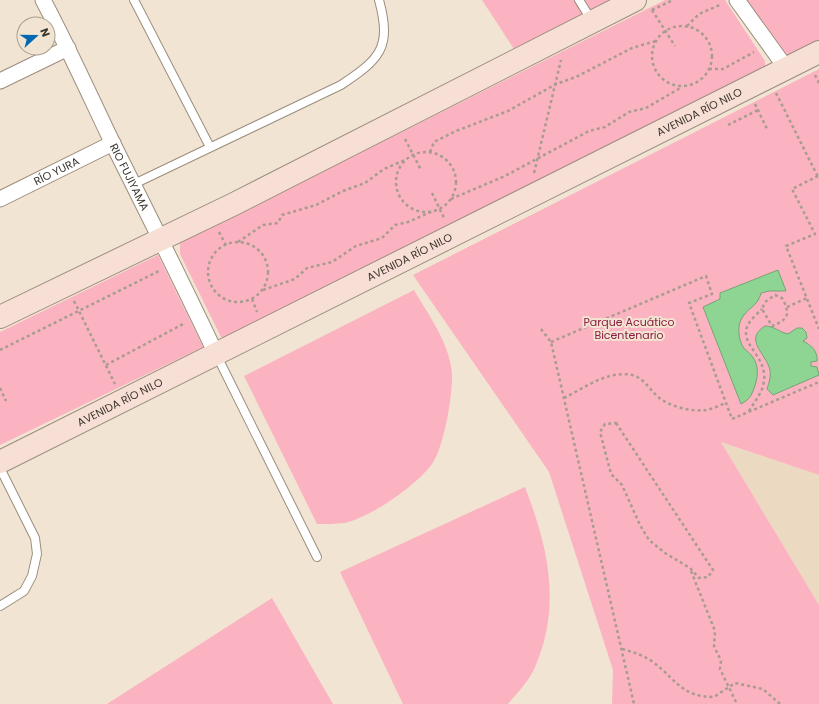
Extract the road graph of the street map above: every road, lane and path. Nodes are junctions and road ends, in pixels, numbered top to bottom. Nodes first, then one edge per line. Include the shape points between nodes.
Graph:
1 (43, 0) edge
2 (134, 0) edge
3 (379, 0) edge
4 (579, 0) edge
5 (730, 2) edge
6 (644, 5) edge
7 (593, 22) junction
8 (687, 26) junction
9 (665, 32) junction
10 (656, 41) junction
11 (675, 46) dead end
12 (68, 48) junction
13 (754, 52) dead end
14 (562, 55) dead end
15 (816, 62) edge
16 (786, 68) junction
17 (709, 69) junction
18 (0, 81) edge
19 (819, 83) edge
20 (556, 84) junction
21 (682, 87) junction
22 (775, 91) dead end
23 (754, 102) dead end
24 (758, 110) junction
25 (728, 125) dead end
26 (768, 132) dead end
27 (403, 135) dead end
28 (113, 143) junction
29 (210, 147) junction
30 (430, 152) junction
31 (413, 154) junction
32 (536, 159) junction
33 (405, 160) junction
34 (420, 170) dead end
35 (818, 177) edge
36 (533, 180) dead end
37 (134, 184) junction
38 (432, 193) dead end
39 (0, 199) edge
40 (450, 200) junction
41 (440, 209) junction
42 (434, 212) junction
43 (446, 222) dead end
44 (217, 228) dead end
45 (162, 240) junction
46 (238, 242) junction
47 (226, 245) junction
48 (155, 264) dead end
49 (164, 268) dead end
50 (162, 278) dead end
51 (263, 290) junction
52 (72, 297) dead end
53 (807, 298) junction
54 (787, 307) junction
55 (762, 309) junction
56 (0, 317) edge
57 (182, 317) dead end
58 (186, 323) junction
59 (188, 328) dead end
60 (819, 329) edge
61 (541, 330) dead end
62 (551, 342) junction
63 (0, 350) edge
64 (216, 354) junction
65 (106, 365) junction
66 (123, 382) dead end
67 (819, 382) edge
68 (116, 385) junction
69 (0, 388) edge
70 (109, 388) dead end
71 (564, 398) junction
72 (6, 401) dead end
73 (726, 403) junction
74 (748, 412) junction
75 (0, 462) edge
76 (0, 468) edge
77 (317, 557) dead end
78 (690, 568) junction
79 (0, 606) edge
80 (622, 649) junction
81 (730, 686) junction
82 (634, 704) edge
83 (737, 704) edge
84 (780, 704) edge

1 - 12 street, RIO FUJIYAMA
2 - 29 lane
3 - 29 lane via 385,22 383,46 368,67 341,85
4 - 7 lane
5 - 8 path via 699,14
5 - 16 street
6 - 7 street
6 - 9 path
7 - 45 street
8 - 9 path via 679,26
8 - 17 path via 700,32 709,43 712,58
9 - 10 path
9 - 11 path
10 - 20 path via 632,48 576,77
10 - 21 path via 652,56 657,74 670,84
12 - 18 street
12 - 28 street, RIO FUJIYAMA
13 - 17 path via 723,69
14 - 20 path
15 - 16 street, AVENIDA RÍO NILO
15 - 19 path
16 - 64 street, AVENIDA RÍO NILO
17 - 21 path via 698,82
20 - 30 path via 508,111 434,142
20 - 32 path
21 - 32 path via 646,108 629,112 611,124 589,131
22 - 35 path
23 - 24 path
24 - 25 path
24 - 26 path
27 - 31 path
28 - 37 street, RIO FUJIYAMA
28 - 39 street, RÍO YURA
29 - 37 lane
30 - 31 path
30 - 40 path via 444,158 453,168 456,184
31 - 33 path
31 - 34 path
32 - 36 path
32 - 40 path via 505,176
33 - 42 path via 396,178 401,199 414,210
33 - 46 path via 365,183 316,205 282,215 278,223 263,224
35 - 53 path via 792,189 815,234 786,246
37 - 45 street, RIO FUJIYAMA
38 - 41 path
40 - 41 path
41 - 42 path
41 - 43 path
42 - 51 path via 395,225 382,238 356,246 332,262 307,268 295,279
44 - 47 path
45 - 56 street
45 - 64 street, RIO FUJIYAMA
46 - 47 path
46 - 51 path via 256,248 265,259 268,274
47 - 51 path via 218,250 209,264 208,273 213,290 226,300 238,303 254,299
48 - 50 path
49 - 63 path
52 - 65 path
53 - 54 path
53 - 60 path
54 - 55 path via 782,298 775,295 764,302
54 - 55 path via 787,316 781,323 772,326
55 - 74 path via 750,321 746,331 747,340 760,359 763,371 762,389
57 - 58 path
58 - 59 path
58 - 65 path
61 - 62 path
62 - 71 path
62 - 73 path via 706,276 712,294 690,303
64 - 75 street, AVENIDA RÍO NILO
64 - 77 lane
65 - 68 path
66 - 68 path
67 - 74 path
68 - 70 path
69 - 72 path
71 - 73 path via 615,375 632,375 644,382 656,396 671,404 707,410
71 - 80 path
73 - 74 path via 732,419
76 - 79 lane via 35,538 37,554 32,576 24,592
78 - 78 path via 699,578 708,577 713,570 616,423 605,424 600,432 611,474 622,485 640,525 650,540 665,554
78 - 81 path via 715,631 714,646 721,661 720,670
80 - 81 path via 638,653 653,662 677,685 691,693 714,697
80 - 82 path
81 - 83 path
81 - 84 path via 735,683 763,689

